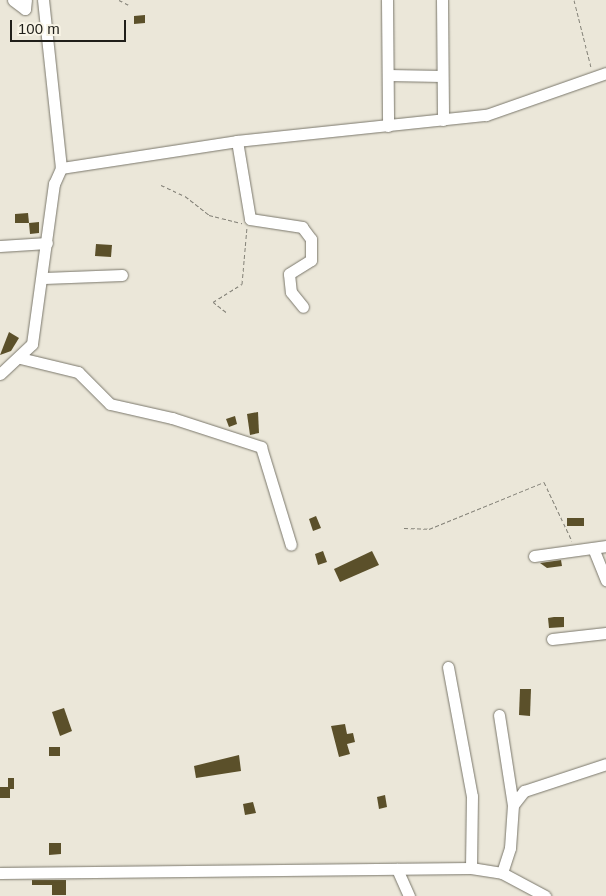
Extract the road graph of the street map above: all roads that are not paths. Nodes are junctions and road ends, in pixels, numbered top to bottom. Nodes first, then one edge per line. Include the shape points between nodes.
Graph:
1 (13, 0) edge
2 (26, 0) edge
3 (43, 0) edge
4 (387, 0) edge
5 (442, 0) edge
6 (606, 73) edge
7 (388, 75) junction
8 (442, 76) junction
9 (443, 120) junction
10 (388, 126) junction
11 (237, 141) junction
12 (61, 168) junction
13 (47, 243) junction
14 (0, 246) edge
15 (122, 275) dead end
16 (44, 278) junction
17 (303, 307) dead end
18 (20, 358) junction
19 (0, 374) edge
20 (291, 545) dead end
21 (606, 546) edge
22 (593, 548) junction
23 (534, 556) dead end
24 (606, 580) edge
25 (606, 633) edge
26 (552, 639) dead end
27 (448, 666) dead end
28 (499, 715) dead end
29 (606, 764) edge
30 (513, 805) junction
31 (471, 868) junction
32 (397, 869) junction
33 (502, 873) junction
34 (0, 874) edge
35 (409, 896) edge
36 (545, 896) edge

1 - 2 street via 25,9
3 - 12 street
4 - 7 street
5 - 8 street
6 - 9 street via 486,115
7 - 8 street
7 - 10 street
8 - 9 street
9 - 10 street
10 - 11 street
11 - 12 street
11 - 17 street via 250,219 302,227 311,239 311,260 289,274 291,292
12 - 13 street via 54,184
13 - 14 street
13 - 16 street
15 - 16 street
16 - 18 street via 32,344
18 - 19 street
18 - 20 street via 78,372 110,404 172,418 261,447
21 - 22 street
22 - 23 street
22 - 24 street
25 - 26 street
27 - 31 street via 472,796
28 - 30 street
29 - 30 street via 524,791
30 - 33 street via 510,848
31 - 32 street
31 - 33 street
32 - 34 street
32 - 35 street
33 - 36 street

